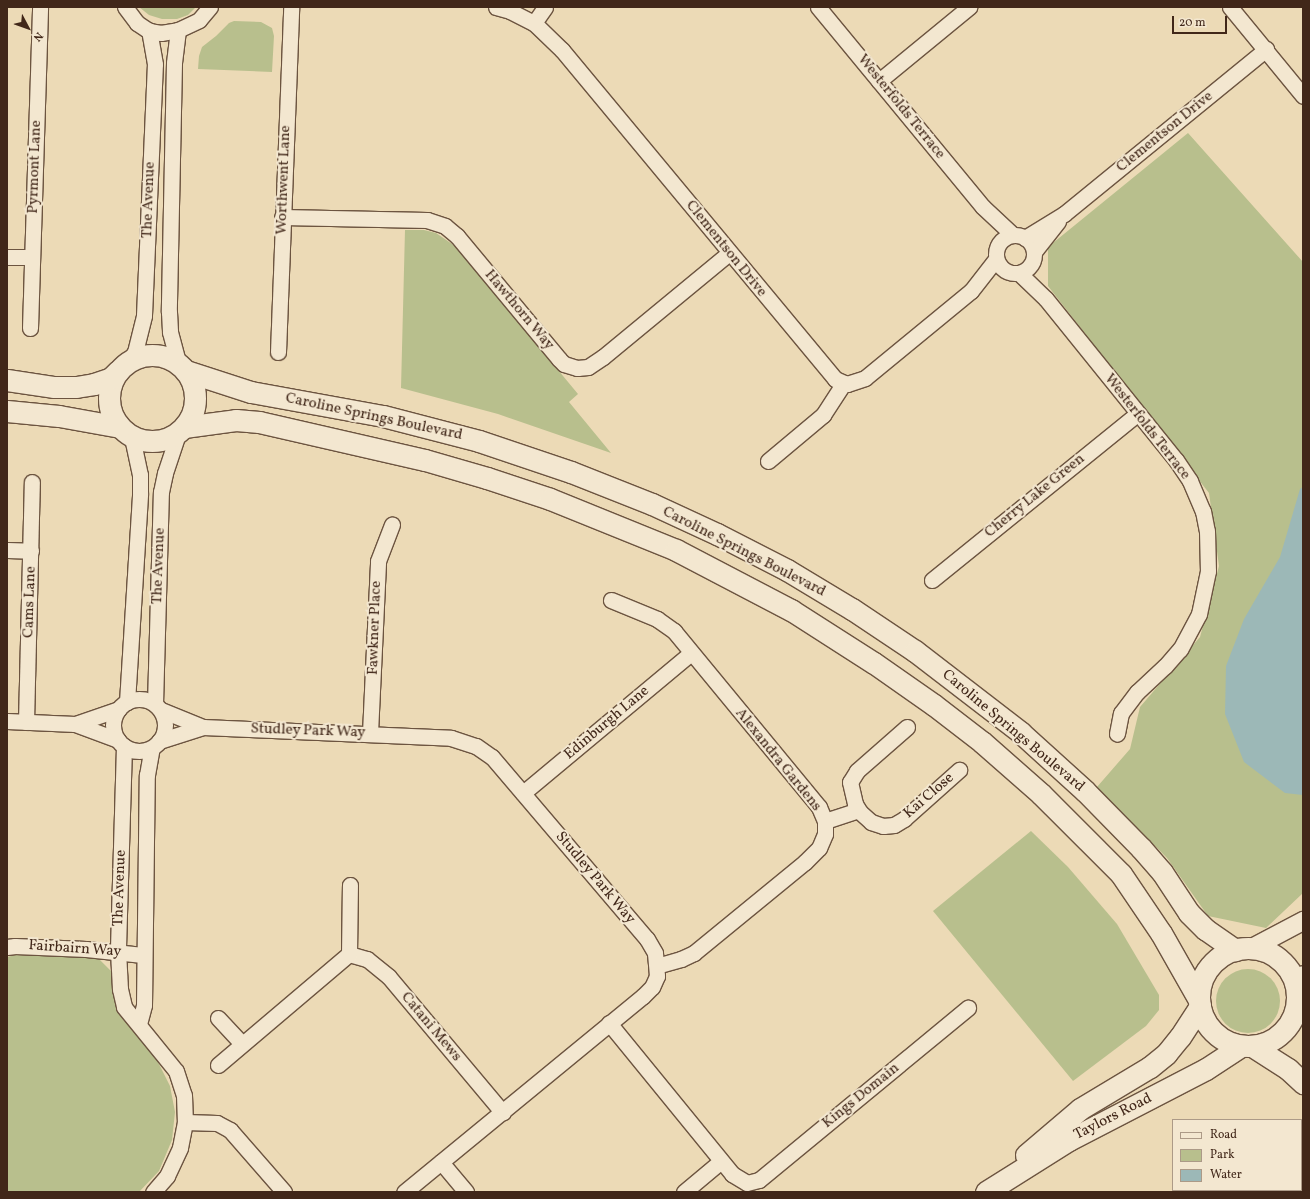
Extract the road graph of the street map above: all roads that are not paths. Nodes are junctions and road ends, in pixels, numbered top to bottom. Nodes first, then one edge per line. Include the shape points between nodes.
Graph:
1 (40, 7) edge
2 (126, 7) edge
3 (210, 7) edge
4 (291, 7) edge
5 (496, 7) edge
6 (545, 7) edge
7 (818, 7) edge
8 (969, 7) edge
9 (1230, 7) edge
10 (534, 23) junction
11 (178, 30) junction
12 (150, 31) junction
13 (1266, 49) junction
14 (879, 81) junction
15 (1303, 96) edge
16 (983, 207) junction
17 (1064, 214) junction
18 (282, 217) junction
19 (1019, 236) junction
20 (1000, 243) junction
21 (729, 253) junction
22 (7, 257) edge
23 (32, 257) junction
24 (1033, 258) junction
25 (996, 259) junction
26 (1014, 273) junction
27 (971, 291) junction
28 (1046, 299) junction
29 (30, 328) dead end
30 (278, 352) dead end
31 (122, 368) junction
32 (182, 368) junction
33 (7, 380) edge
34 (844, 383) junction
35 (7, 411) edge
36 (1138, 413) junction
37 (182, 429) junction
38 (126, 431) junction
39 (768, 461) dead end
40 (32, 482) dead end
41 (392, 525) dead end
42 (7, 550) edge
43 (31, 551) junction
44 (932, 580) dead end
45 (611, 600) dead end
46 (691, 653) junction
47 (123, 706) junction
48 (158, 707) junction
49 (7, 721) edge
50 (26, 722) junction
51 (75, 724) junction
52 (203, 727) junction
53 (907, 727) dead end
54 (370, 733) junction
55 (1117, 734) dead end
56 (121, 743) junction
57 (156, 744) junction
58 (959, 770) dead end
59 (523, 793) junction
60 (858, 810) junction
61 (825, 821) junction
62 (350, 885) dead end
63 (1303, 921) edge
64 (7, 947) edge
65 (1244, 949) junction
66 (118, 951) junction
67 (349, 954) junction
68 (143, 955) junction
69 (657, 966) junction
70 (1300, 994) edge
71 (1199, 1003) junction
72 (968, 1008) dead end
73 (218, 1018) dead end
74 (609, 1023) junction
75 (139, 1024) junction
76 (242, 1044) junction
77 (1247, 1046) junction
78 (218, 1064) dead end
79 (1303, 1083) edge
80 (503, 1113) junction
81 (185, 1122) junction
82 (721, 1161) junction
83 (441, 1162) junction
84 (754, 1187) edge
85 (153, 1192) edge
86 (284, 1192) edge
87 (404, 1192) edge
88 (466, 1192) edge
89 (684, 1192) edge
90 (986, 1192) edge

1 - 23 street, Pyrmont Lane
2 - 12 street via 137,23
3 - 11 street via 199,20
4 - 18 street, Worthwent Lane
5 - 10 street, Clementson Drive
6 - 10 street
7 - 14 street, Westerfolds Terrace
8 - 14 street
9 - 13 street
10 - 21 street, Clementson Drive via 562,50
11 - 12 street via 161,33
11 - 32 street, The Avenue via 174,63 169,312 170,332
12 - 31 street, The Avenue via 155,64 144,315 135,352
13 - 15 street
13 - 17 street, Clementson Drive
14 - 16 street, Westerfolds Terrace
16 - 19 street, Westerfolds Terrace
16 - 20 street, Westerfolds Terrace
17 - 19 street, Clementson Drive
17 - 24 street, Clementson Drive
18 - 21 street, Hawthorn Way via 427,220 445,226 457,236 559,359 564,364 577,368 588,367 602,357
18 - 30 street, Worthwent Lane
19 - 20 street via 1008,236
19 - 24 street via 1033,246
20 - 25 street
21 - 34 street, Clementson Drive via 826,370 835,379
22 - 23 street
23 - 29 street, Pyrmont Lane
24 - 26 street via 1029,268
24 - 28 street, Westerfolds Terrace
25 - 26 street via 999,265
25 - 27 street
26 - 27 street
26 - 28 street, Westerfolds Terrace
27 - 34 street via 865,378
28 - 36 street, Westerfolds Terrace
31 - 32 main road via 137,358 152,355 167,358
31 - 33 main road via 111,378 76,387 54,387
31 - 38 main road via 112,382 109,393 113,417
32 - 37 main road via 192,382 194,393 194,405
32 - 65 main road, Caroline Springs Boulevard via 221,384 252,392 383,416 479,440 652,504 787,570 915,651 1020,732 1085,791 1142,848 1162,872 1189,913 1205,929
34 - 39 street via 823,415
35 - 38 main road via 58,416
36 - 44 street, Cherry Lake Green
36 - 55 street, Westerfolds Terrace via 1190,481 1203,511 1207,531 1208,571 1204,594 1192,628 1180,649 1120,713
37 - 38 main road via 169,438 156,440 144,440
37 - 48 street, The Avenue via 165,473 162,492
37 - 71 main road, Caroline Springs Boulevard via 236,420 259,422 425,460 487,478 584,512 676,550 791,610 874,662 934,705 982,742 1041,794 1121,874 1161,933
38 - 47 street, The Avenue via 140,475 140,492
40 - 43 street, Cams Lane
41 - 54 street, Fawkner Place via 378,561
42 - 43 street
43 - 50 street, Cams Lane
45 - 46 street, Alexandra Gardens via 657,619 674,632
46 - 59 street, Edinburgh Lane
46 - 61 street, Alexandra Gardens via 819,807
47 - 48 street via 141,699
47 - 51 street
47 - 56 street via 115,717 114,725
48 - 52 street, Studley Park Way
48 - 57 street via 165,726
49 - 50 street
50 - 51 street
51 - 56 street
52 - 54 street, Studley Park Way
52 - 57 street, Studley Park Way
53 - 60 street via 857,771 850,782
54 - 59 street, Studley Park Way via 451,738 476,746 492,757
56 - 57 street via 138,751
56 - 66 street, The Avenue
57 - 68 street, The Avenue via 147,775
58 - 60 street, Kai Close via 894,826 871,822
59 - 69 street, Studley Park Way via 647,940 655,953
60 - 61 street
61 - 69 street, Alexandra Gardens via 825,834 819,848 806,860 694,953
62 - 67 street
63 - 65 street
64 - 66 street, Fairbairn Way
65 - 70 main road via 1267,952 1281,960 1292,972
65 - 71 main road via 1220,956 1209,968 1201,983
66 - 68 street, Fairbairn Way
66 - 75 street, The Avenue via 120,990 124,1007
67 - 76 street
67 - 80 street, Catani Mews via 367,959 389,977
68 - 75 street, The Avenue via 144,1006
69 - 74 street, Studley Park Way via 657,976 652,987
70 - 77 main road via 1294,1016 1278,1037 1266,1043
71 - 77 main road via 1204,1018 1219,1037 1230,1043
71 - 90 main road, Taylors Road via 1180,1037 1166,1054 1150,1067 1080,1109 1053,1130
72 - 84 street, Kings Domain via 759,1180
73 - 76 street
74 - 80 street, Studley Park Way
74 - 82 street, Kings Domain
75 - 81 street, The Avenue via 176,1072 184,1095
76 - 78 street
77 - 79 main road via 1288,1069
77 - 90 main road, Taylors Road via 1069,1140
80 - 83 street, Studley Park Way
81 - 85 street, The Avenue via 180,1148 167,1176
81 - 86 street via 217,1123 230,1130
82 - 84 street, Kings Domain via 732,1174
82 - 89 street
83 - 87 street, Studley Park Way
83 - 88 street

